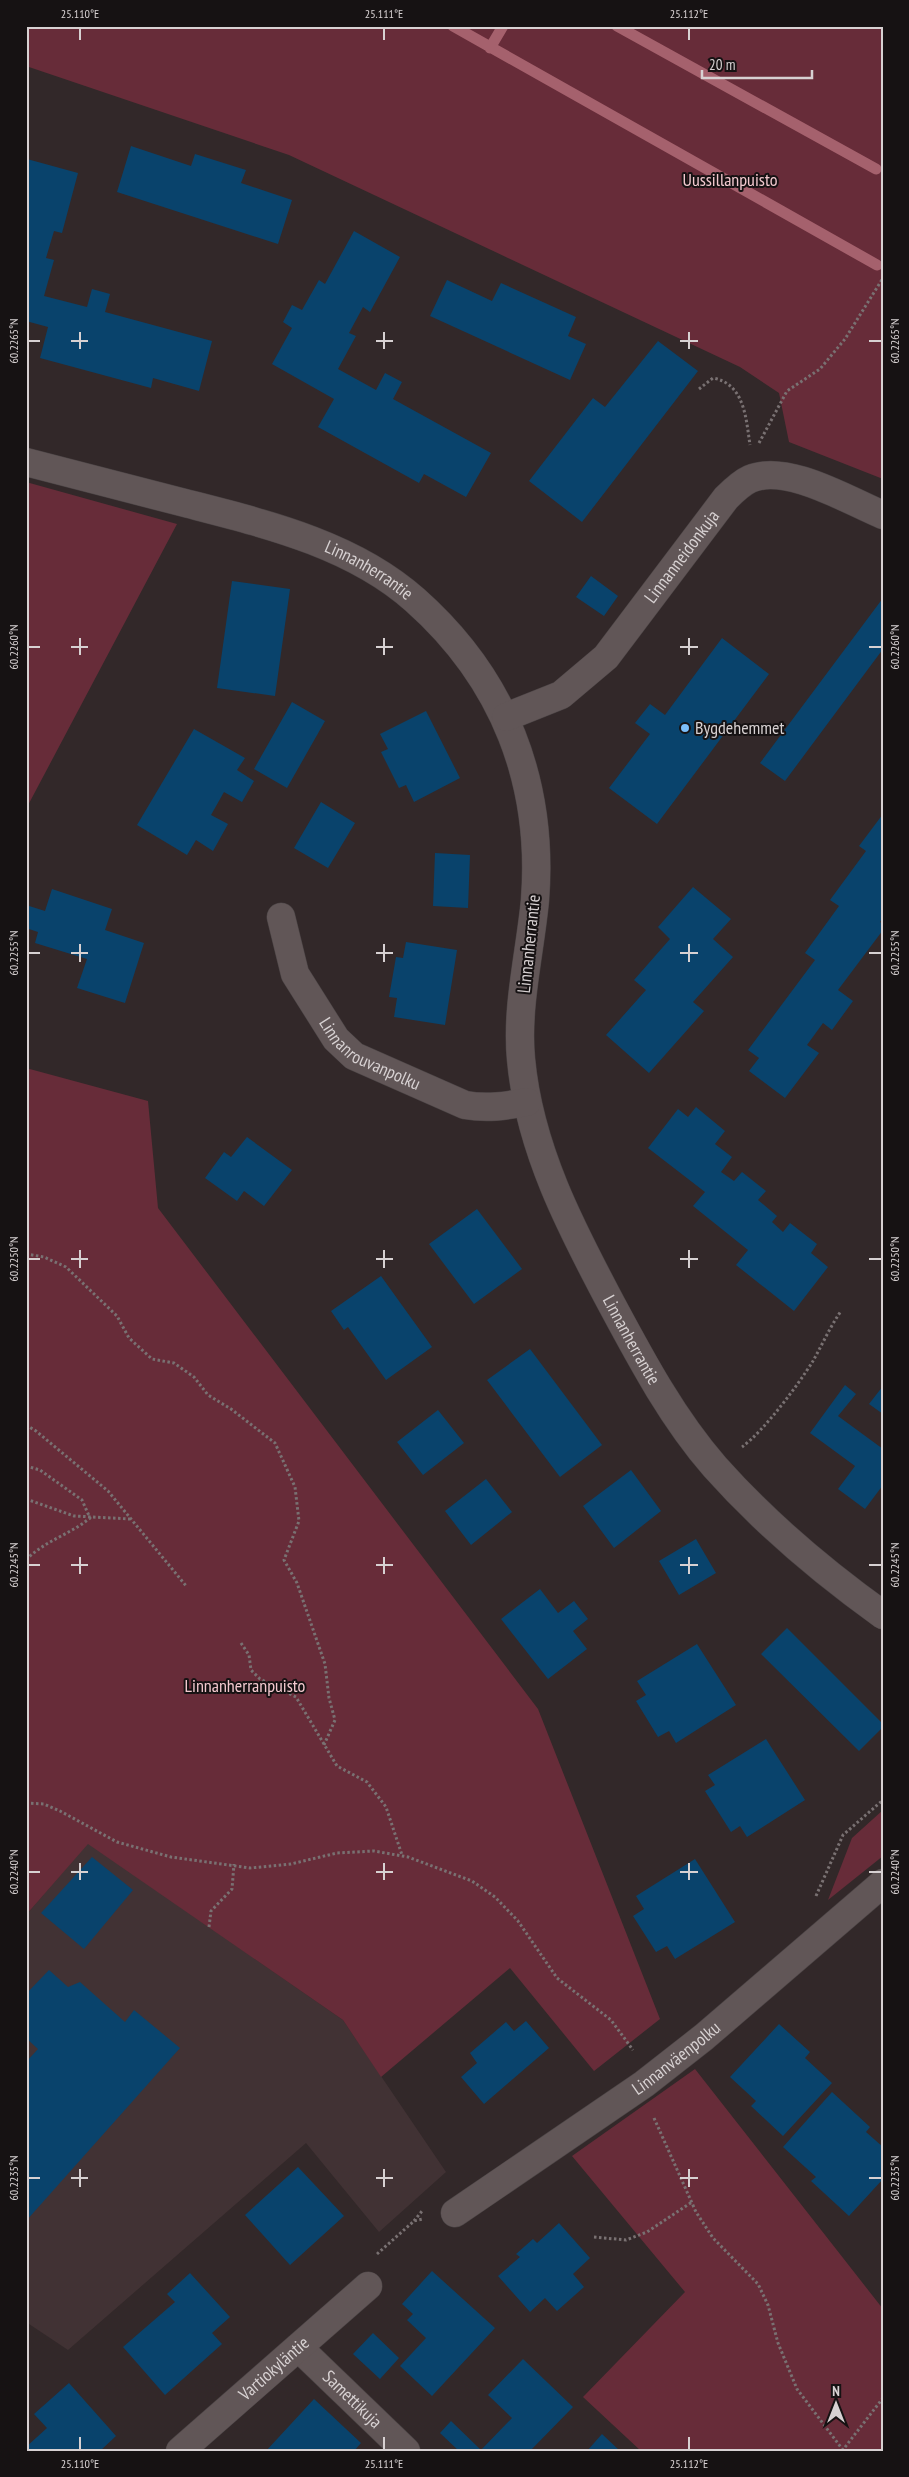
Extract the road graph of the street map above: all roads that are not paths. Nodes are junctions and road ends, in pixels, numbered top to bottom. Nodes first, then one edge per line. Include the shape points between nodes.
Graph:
1 (26, 462) edge
2 (883, 516) edge
3 (506, 717) junction
4 (281, 917) dead end
5 (527, 1102) junction
6 (883, 1615) edge
7 (883, 1883) edge
8 (455, 2213) road end
9 (368, 2286) road end
10 (299, 2348) junction
11 (180, 2451) edge
12 (406, 2451) edge

1 - 3 street, Linnanherrantie via 247,519 358,561 400,588 433,618 478,671
2 - 3 street, Linnanneidonkuja via 806,481 774,476 752,467 606,656 561,695
3 - 5 street, Linnanherrantie via 525,776 537,858 520,1030
4 - 5 street, Linnanrouvanpolku via 295,974 336,1039 354,1056 465,1105 482,1108
5 - 6 street, Linnanherrantie via 542,1154 574,1235 639,1357 671,1407 713,1464 745,1498 810,1557
7 - 8 street, Linnanväenpolku via 704,2037 644,2084
9 - 10 street, Vartiokyläntie
10 - 11 street, Vartiokyläntie
10 - 12 street, Samettikuja

